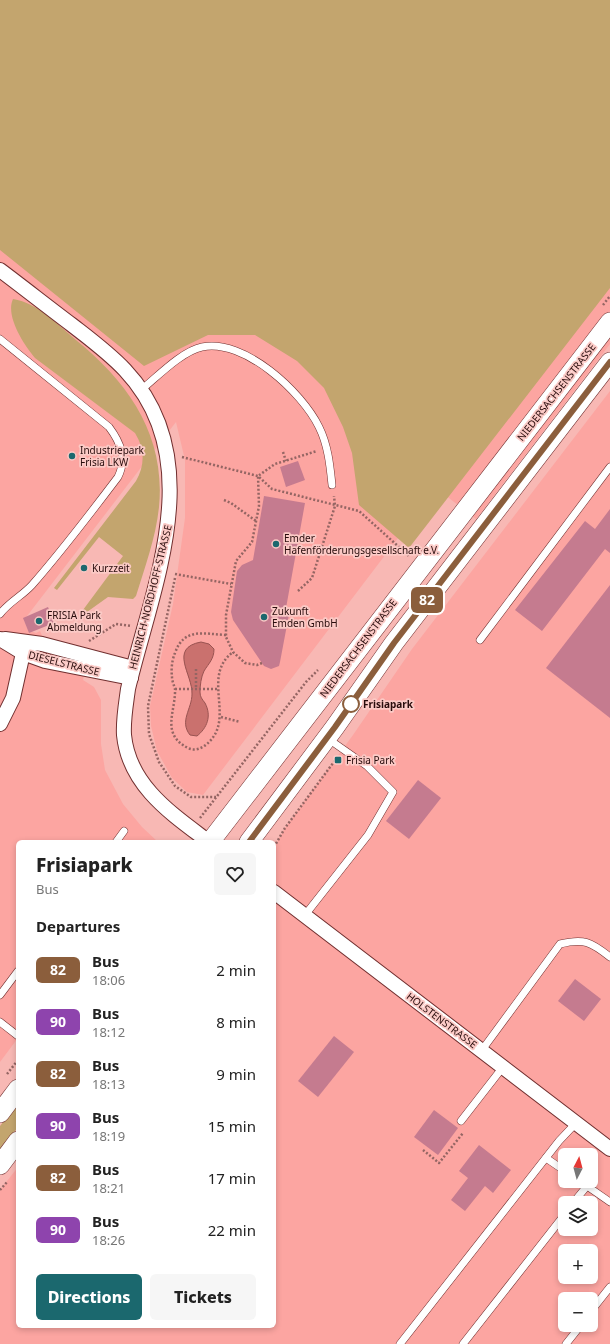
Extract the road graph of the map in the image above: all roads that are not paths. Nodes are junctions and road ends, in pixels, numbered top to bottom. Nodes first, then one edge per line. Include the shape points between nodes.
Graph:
1 (0, 270) edge
2 (610, 322) edge
3 (0, 339) edge
4 (610, 362) edge
5 (141, 390) junction
6 (610, 467) edge
7 (332, 485) dead end
8 (1, 612) edge
9 (0, 639) edge
10 (480, 640) dead end
11 (23, 653) junction
12 (132, 673) junction
13 (0, 724) edge
14 (327, 738) junction
15 (124, 831) dead end
16 (117, 840) edge
17 (207, 840) edge
18 (212, 840) edge
19 (250, 840) edge
20 (276, 893) edge
21 (305, 915) junction
22 (610, 957) edge
23 (16, 974) edge
24 (0, 995) edge
25 (0, 1022) edge
26 (16, 1034) edge
27 (482, 1050) junction
28 (503, 1067) junction
29 (11, 1083) edge
30 (0, 1113) edge
31 (462, 1121) road end
32 (576, 1123) junction
33 (16, 1145) edge
34 (610, 1149) edge
35 (546, 1158) junction
36 (0, 1165) edge
37 (558, 1166) edge
38 (585, 1188) edge
39 (590, 1188) edge
40 (579, 1196) edge
41 (610, 1202) edge
42 (558, 1223) edge
43 (610, 1287) edge
44 (598, 1303) edge
45 (575, 1332) edge
46 (400, 1344) edge
47 (463, 1344) edge
48 (566, 1344) edge

1 - 5 street, HEINRICH-NORDHOFF-STRASSE via 112,356
2 - 18 main road, NIEDERSACHSENSTRASSE
3 - 8 lane via 109,427 119,442 123,458 118,477 65,546 30,587
4 - 14 main road via 394,643
5 - 7 lane via 190,351 202,347 216,346 249,358 279,378 300,398 318,426 327,447
5 - 12 street, HEINRICH-NORDHOFF-STRASSE via 156,416 161,431 169,470 170,490 167,535
6 - 10 lane
9 - 11 street, DIESELSTRASSE
9 - 12 street, DIESELSTRASSE via 64,649
11 - 12 street, DIESELSTRASSE via 45,661
11 - 13 street via 17,686
12 - 17 street, HEINRICH-NORDHOFF-STRASSE via 125,711 124,736 135,771 157,802
14 - 19 main road
14 - 21 lane via 367,766 393,792 355,853
15 - 16 lane
20 - 21 street, HOLSTENSTRASSE
21 - 27 street, HOLSTENSTRASSE
22 - 27 lane via 592,944 573,941 560,944
23 - 24 lane
25 - 26 lane
27 - 28 street, HOLSTENSTRASSE
28 - 31 lane
28 - 32 street, HOLSTENSTRASSE
29 - 30 main road
32 - 34 street, HOLSTENSTRASSE
32 - 35 lane
33 - 36 main road
35 - 37 lane
35 - 46 lane
38 - 40 lane
39 - 41 lane
42 - 47 lane
43 - 44 lane
45 - 48 lane

